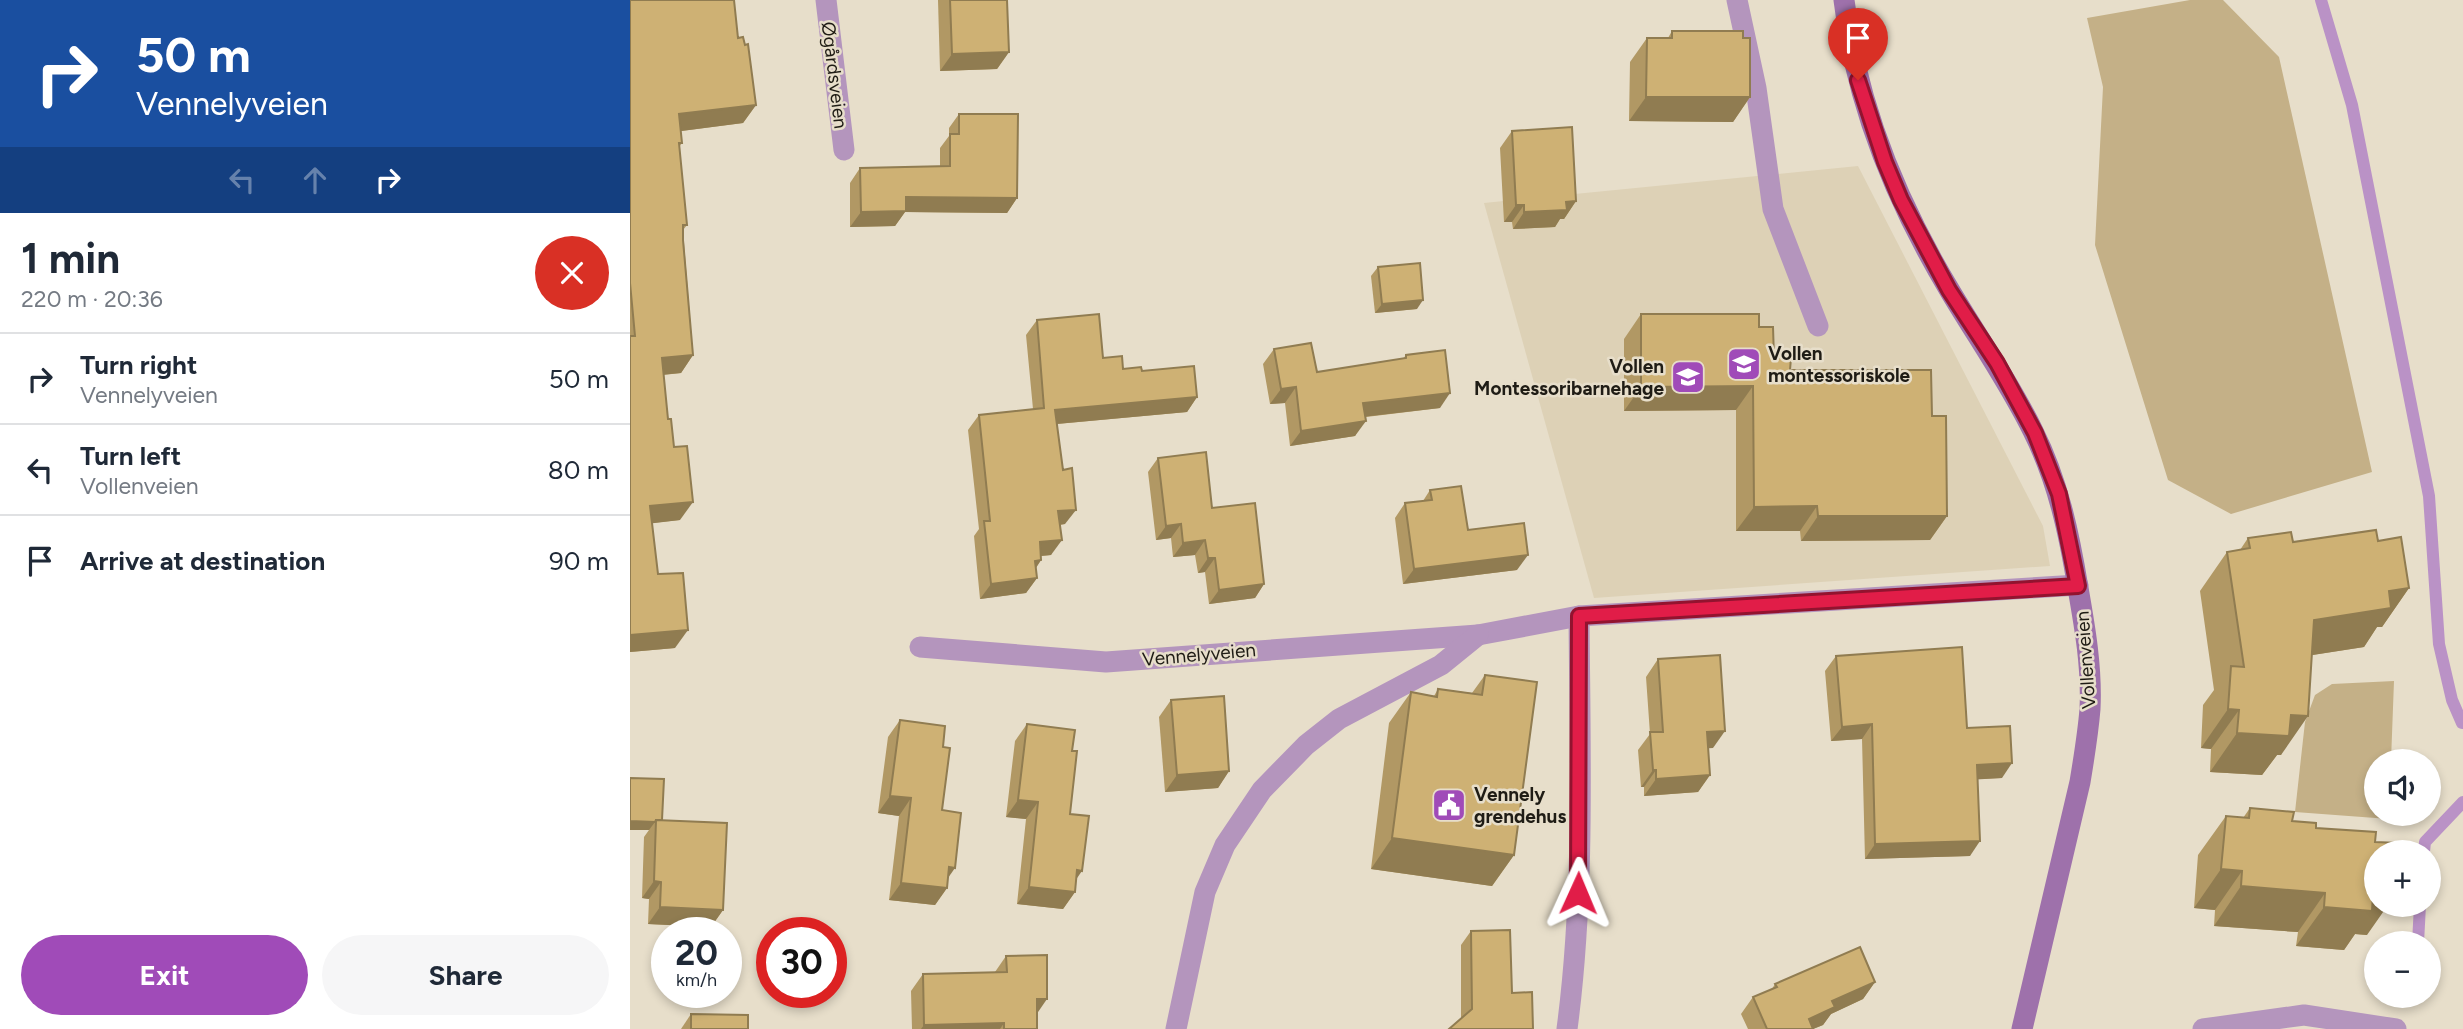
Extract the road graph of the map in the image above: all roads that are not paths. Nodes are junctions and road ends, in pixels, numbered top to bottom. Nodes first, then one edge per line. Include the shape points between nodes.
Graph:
1 (826, 0) edge
2 (1737, 0) edge
3 (1844, 0) edge
4 (845, 150) dead end
5 (1818, 326) dead end
6 (2078, 586) junction
7 (1579, 616) junction
8 (1478, 635) junction
9 (920, 648) dead end
10 (1176, 1029) edge
11 (1567, 1029) edge
12 (2022, 1029) edge
13 (2203, 1029) edge
14 (2396, 1029) edge

1 - 4 street, Øgårdsveien
2 - 5 street via 1756,88 1773,209
3 - 6 main road, Vollenveien via 1858,80 1885,162 1949,290 1997,363 2035,433 2059,494
6 - 7 street, Vennelyveien
6 - 12 main road, Vollenveien via 2089,676 2086,745
7 - 8 street, Vennelyveien
7 - 11 street via 1578,893
8 - 9 street, Vennelyveien via 1106,662
8 - 10 street, Vennelyveien via 1441,665 1339,719 1262,790 1226,845 1205,892
13 - 14 street via 2304,1015

